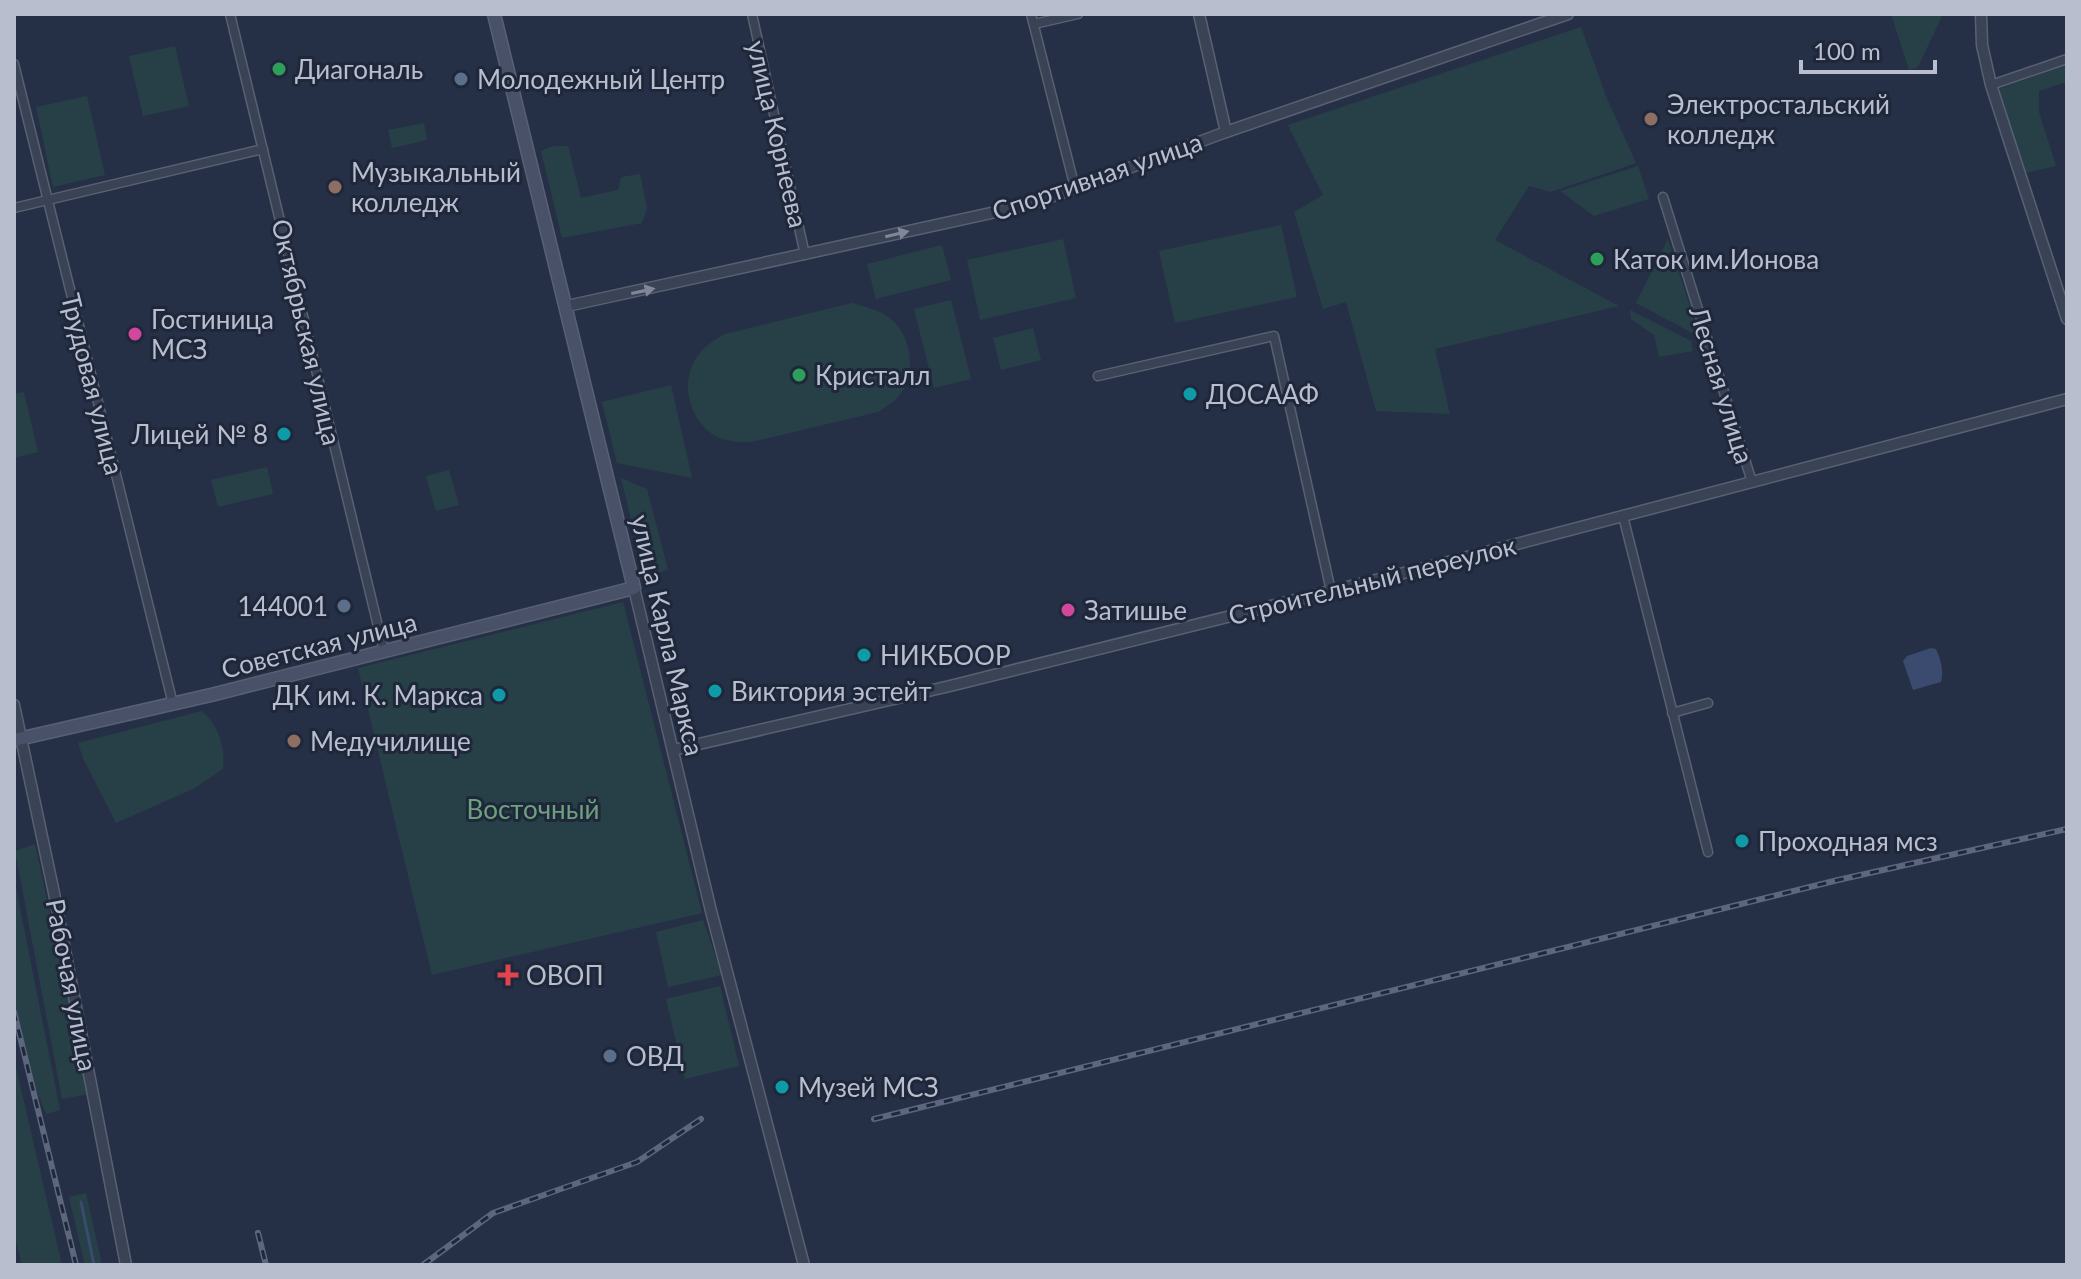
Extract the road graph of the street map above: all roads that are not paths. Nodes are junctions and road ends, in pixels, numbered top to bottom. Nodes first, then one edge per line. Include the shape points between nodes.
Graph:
1 (230, 14) edge
2 (494, 14) edge
3 (752, 14) edge
4 (1078, 14) edge
5 (1199, 14) edge
6 (1568, 14) edge
7 (1981, 14) edge
8 (1032, 19) edge
9 (2067, 59) edge
10 (14, 64) edge
11 (1991, 85) junction
12 (1226, 132) junction
13 (263, 149) junction
14 (1075, 188) junction
15 (1663, 197) dead end
16 (47, 200) junction
17 (14, 208) edge
18 (805, 255) junction
19 (567, 306) junction
20 (2067, 319) edge
21 (1098, 376) dead end
22 (2067, 399) edge
23 (1752, 482) junction
24 (1623, 516) junction
25 (634, 588) junction
26 (1331, 591) junction
27 (384, 651) junction
28 (1708, 703) dead end
29 (173, 704) junction
30 (14, 705) edge
31 (1672, 713) junction
32 (18, 739) edge
33 (673, 750) junction
34 (1708, 852) dead end
35 (126, 1265) edge
36 (804, 1265) edge

1 - 13 street, Октябрьская улица
2 - 19 main road, улица Карла Маркса
3 - 18 street, улица Корнеева
4 - 8 street
5 - 12 street
6 - 12 street, Спортивная улица
7 - 11 street
8 - 14 street
9 - 11 street
10 - 16 street, Трудовая улица
11 - 20 street
12 - 14 street, Спортивная улица
13 - 16 street
13 - 27 street, Октябрьская улица
18 -> 14 street, Спортивная улица via 1016,208
15 - 23 street, Лесная улица
16 - 17 street
16 - 29 street, Трудовая улица
19 -> 18 street, Спортивная улица
19 - 25 main road, улица Карла Маркса
21 - 26 street via 1274,336
22 - 23 street, Строительный переулок
23 - 24 street, Строительный переулок
24 - 26 street, Строительный переулок
24 - 31 street
25 - 27 main road, Советская улица
25 - 33 street, улица Карла Маркса
26 - 33 street, Строительный переулок
27 - 29 main road, Советская улица
28 - 31 street
29 - 32 main road, Советская улица
30 - 32 street, Рабочая улица
31 - 34 street
32 - 35 street, Рабочая улица
33 - 36 street, улица Карла Маркса

